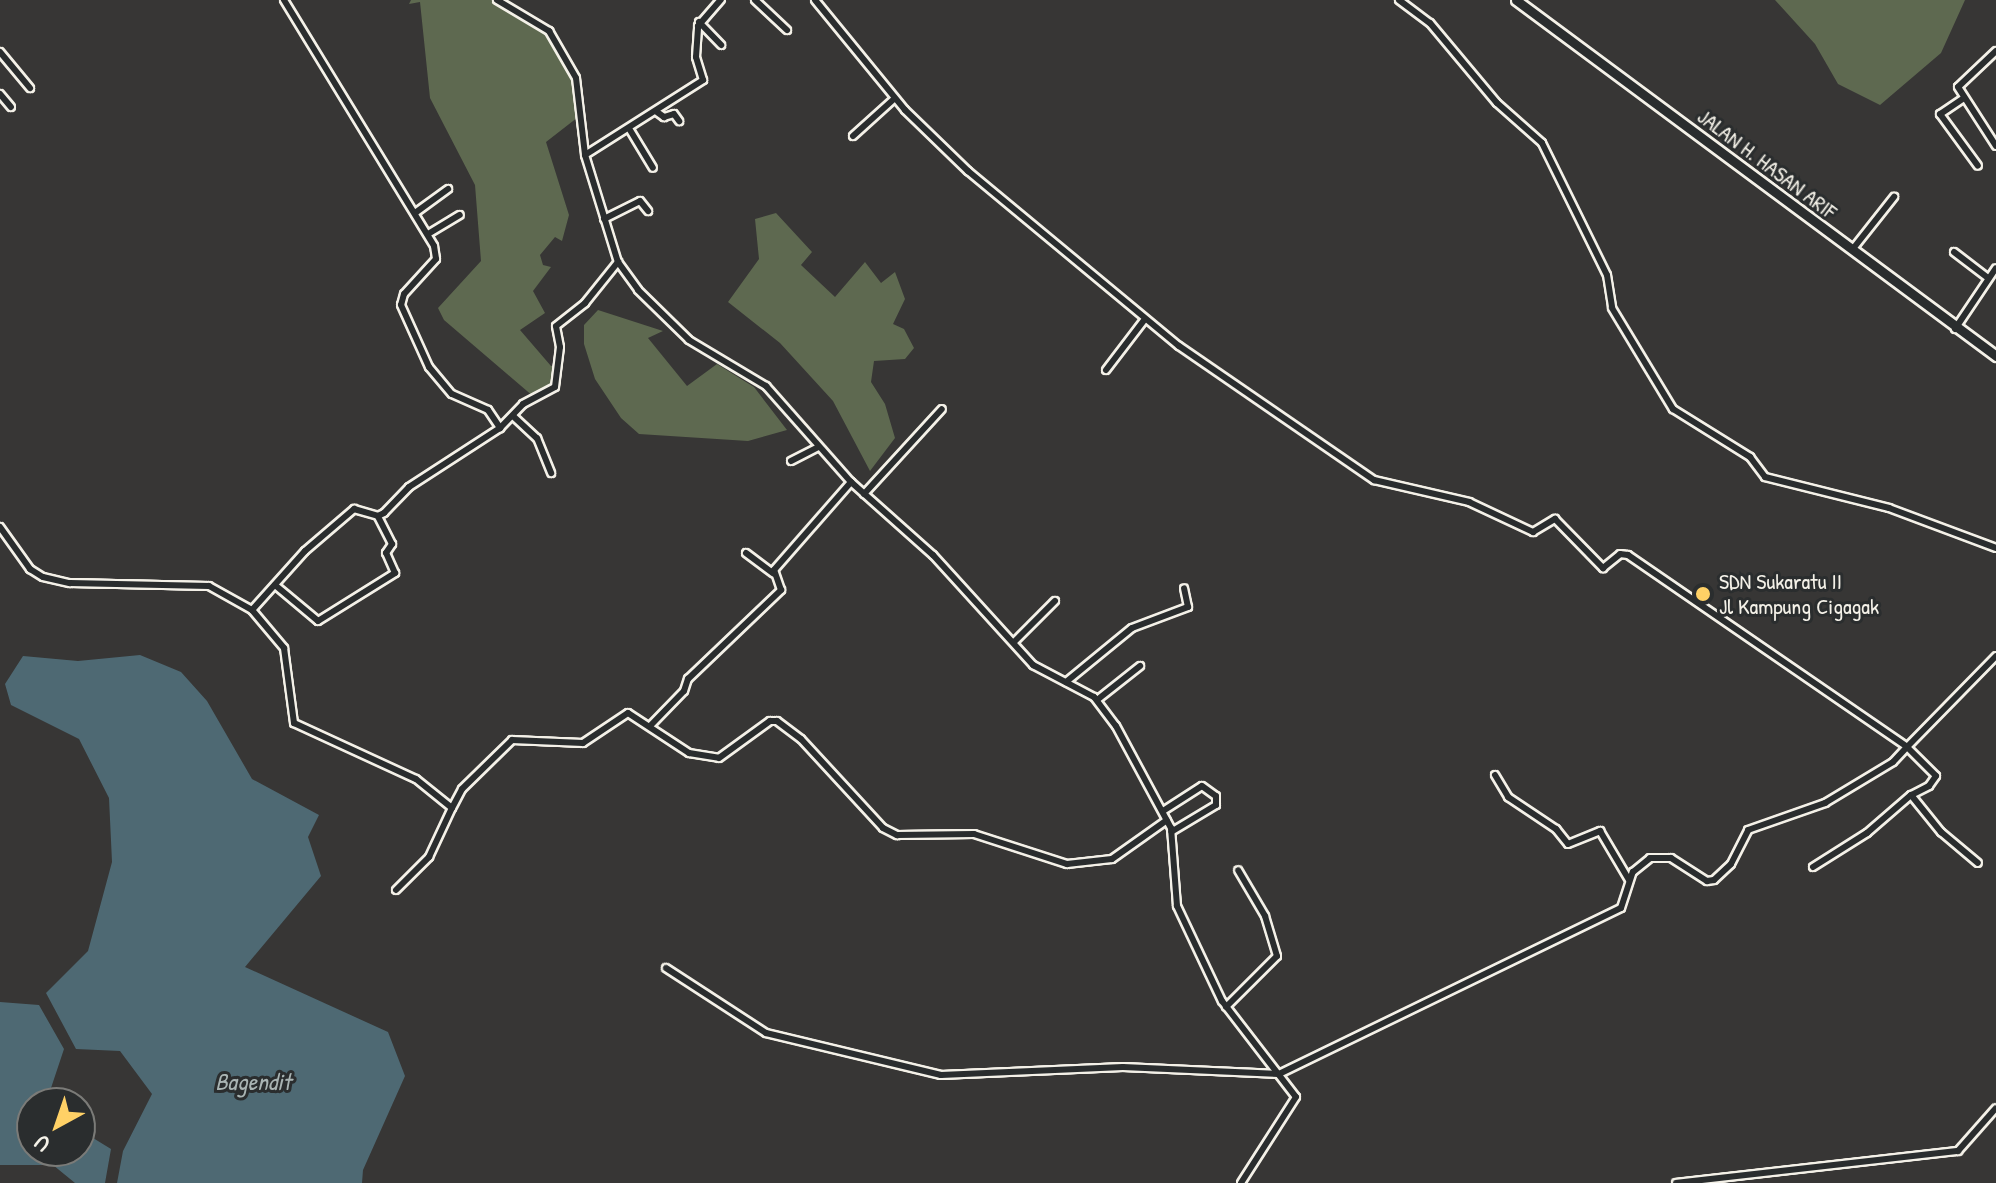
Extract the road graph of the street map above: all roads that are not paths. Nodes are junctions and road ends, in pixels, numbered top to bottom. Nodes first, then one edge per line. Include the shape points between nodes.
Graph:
1 (497, 0) edge
2 (721, 0) edge
3 (755, 0) edge
4 (815, 0) edge
5 (1399, 0) edge
6 (1516, 0) edge
7 (286, 1) edge
8 (699, 22) junction
9 (787, 30) dead end
10 (721, 45) dead end
11 (0, 52) edge
12 (1995, 55) edge
13 (30, 88) dead end
14 (0, 94) edge
15 (1964, 98) junction
16 (894, 99) junction
17 (11, 107) dead end
18 (657, 112) junction
19 (679, 121) dead end
20 (630, 130) junction
21 (853, 136) dead end
22 (1996, 146) edge
23 (585, 155) junction
24 (1978, 166) dead end
25 (653, 168) dead end
26 (448, 189) dead end
27 (1894, 197) dead end
28 (648, 211) dead end
29 (415, 213) junction
30 (460, 215) dead end
31 (604, 219) junction
32 (428, 234) junction
33 (1851, 251) junction
34 (1954, 252) dead end
35 (618, 262) junction
36 (1996, 268) edge
37 (1988, 278) junction
38 (1145, 319) junction
39 (1955, 329) junction
40 (1996, 356) edge
41 (1106, 370) dead end
42 (942, 409) dead end
43 (513, 416) junction
44 (500, 428) junction
45 (819, 447) junction
46 (791, 461) dead end
47 (551, 473) dead end
48 (851, 482) junction
49 (864, 494) junction
50 (378, 516) junction
51 (0, 527) edge
52 (1996, 548) edge
53 (746, 553) dead end
54 (775, 569) junction
55 (275, 585) junction
56 (1184, 588) dead end
57 (1055, 601) dead end
58 (252, 610) junction
59 (1014, 642) junction
60 (1996, 656) edge
61 (1140, 666) dead end
62 (1066, 682) junction
63 (1097, 700) junction
64 (651, 725) junction
65 (1907, 747) junction
66 (1495, 775) dead end
67 (1911, 795) junction
68 (452, 808) junction
69 (1163, 811) junction
70 (1167, 820) junction
71 (1171, 832) junction
72 (1978, 863) dead end
73 (1813, 867) dead end
74 (1238, 870) dead end
75 (1629, 880) junction
76 (396, 890) dead end
77 (666, 968) dead end
78 (1226, 1007) junction
79 (1279, 1074) junction
80 (1996, 1108) edge
81 (1241, 1183) edge
82 (1676, 1183) edge

1 - 23 street via 552,35 579,86
2 - 8 street
3 - 9 street
4 - 16 street
5 - 52 street via 1430,23 1497,103 1542,143 1607,275 1612,308 1673,409 1750,457 1765,477 1889,508
6 - 33 main road, JALAN H. HASAN ARIF
7 - 29 street
8 - 10 street
8 - 18 street via 696,57 703,80
11 - 13 street
12 - 15 street via 1959,82
14 - 17 street
15 - 22 street
15 - 24 street via 1940,114
16 - 21 street
16 - 38 street via 926,134
18 - 19 street via 664,117 674,114
18 - 20 street
20 - 23 street
20 - 25 street
23 - 31 street
26 - 29 street
27 - 33 street
28 - 31 street via 640,201
29 - 32 street
30 - 32 street
31 - 35 street
32 - 44 street via 436,259 403,297 436,379 459,398 488,410
33 - 39 main road, JALAN H. HASAN ARIF
34 - 37 street
35 - 43 street via 585,303 556,326 559,382
35 - 45 street via 689,340 766,386
36 - 37 street
37 - 39 street
38 - 41 street
38 - 65 street via 1384,486 1469,502 1533,532 1555,519 1603,568 1620,554 1628,555
39 - 40 main road, JALAN H. HASAN ARIF
42 - 49 street
43 - 44 street
43 - 47 street via 537,438
44 - 50 street via 409,487
45 - 46 street
45 - 48 street
48 - 49 street
48 - 54 street
49 - 59 street via 933,555
50 - 55 street via 354,509
50 - 55 street via 392,544 386,553 395,573 318,621
51 - 58 street via 30,569 43,577 70,583 209,586
53 - 54 street
54 - 64 street via 781,590 688,679 684,691
55 - 58 street
56 - 62 street via 1188,607 1132,628
57 - 59 street
58 - 68 street via 284,648 294,723 416,779
59 - 62 street via 1033,665
60 - 65 street
61 - 63 street
62 - 63 street
63 - 69 street
64 - 68 street via 624,713 583,743 512,740 462,789
64 - 70 street via 689,753 719,758 770,721 786,726 883,828 897,835 974,834 1067,864 1112,859
65 - 67 street via 1936,776
65 - 75 street via 1893,762 1825,803 1748,830 1731,864 1714,880 1660,855 1642,862
66 - 75 street via 1508,797 1556,829 1568,844 1600,831
67 - 72 street via 1941,832
67 - 73 street via 1867,833
68 - 76 street via 429,857
69 - 70 street
69 - 71 street via 1202,786 1216,796 1216,805
70 - 71 street
71 - 78 street via 1177,906
74 - 78 street via 1265,916 1277,956
75 - 79 street via 1623,906 1609,915
77 - 79 street via 766,1033 941,1075 1123,1067
78 - 79 street
79 - 81 street via 1296,1103
80 - 82 street via 1958,1151

